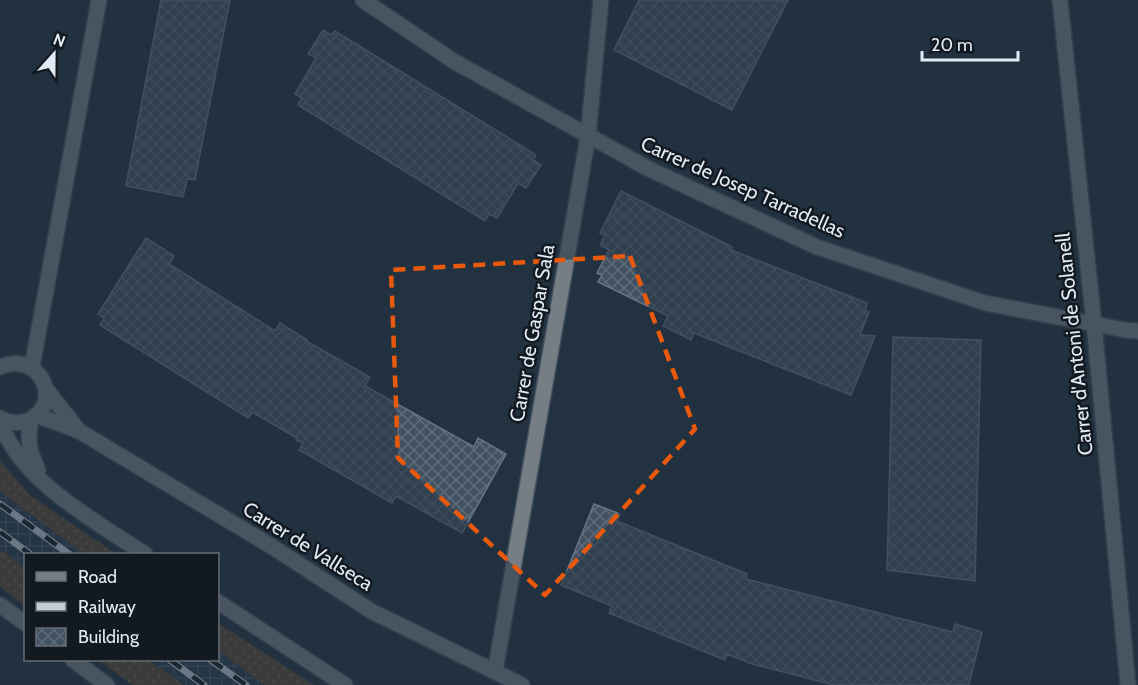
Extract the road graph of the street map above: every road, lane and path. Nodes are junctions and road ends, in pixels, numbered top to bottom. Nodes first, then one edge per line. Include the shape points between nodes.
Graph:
1 (99, 0) edge
2 (363, 0) edge
3 (601, 0) edge
4 (1059, 0) edge
5 (588, 136) junction
6 (1094, 324) junction
7 (1138, 331) edge
8 (5, 363) edge
9 (32, 367) junction
10 (45, 389) junction
11 (34, 417) junction
12 (0, 420) edge
13 (79, 431) junction
14 (45, 484) junction
15 (142, 553) edge
16 (219, 603) edge
17 (0, 605) edge
18 (24, 623) edge
19 (74, 661) edge
20 (495, 672) junction
21 (107, 685) edge
22 (345, 685) edge
23 (522, 685) edge
24 (1128, 685) edge

1 - 9 street
2 - 5 street, Carrer de Josep Tarradellas via 455,62
3 - 5 street, Carrer de Gaspar Sala
4 - 6 street, Carrer d'Antoni de Solanell
5 - 6 street, Carrer de Josep Tarradellas via 649,169 817,247 985,303
5 - 20 street, Carrer de Gaspar Sala
6 - 7 street, Carrer de Josep Tarradellas
6 - 24 street, Carrer d'Antoni de Solanell
8 - 9 street
9 - 10 street, Carrer de Vallseca
10 - 11 street via 44,403
10 - 13 street, Carrer de Vallseca
11 - 12 street via 15,423
11 - 13 street, Carrer de Vallseca
11 - 14 street via 28,435 31,456
12 - 14 street via 4,434 20,457
13 - 20 street, Carrer de Vallseca via 272,546 371,611
14 - 15 street
16 - 22 street
17 - 18 street
19 - 21 street
20 - 23 street, Carrer de Vallseca

